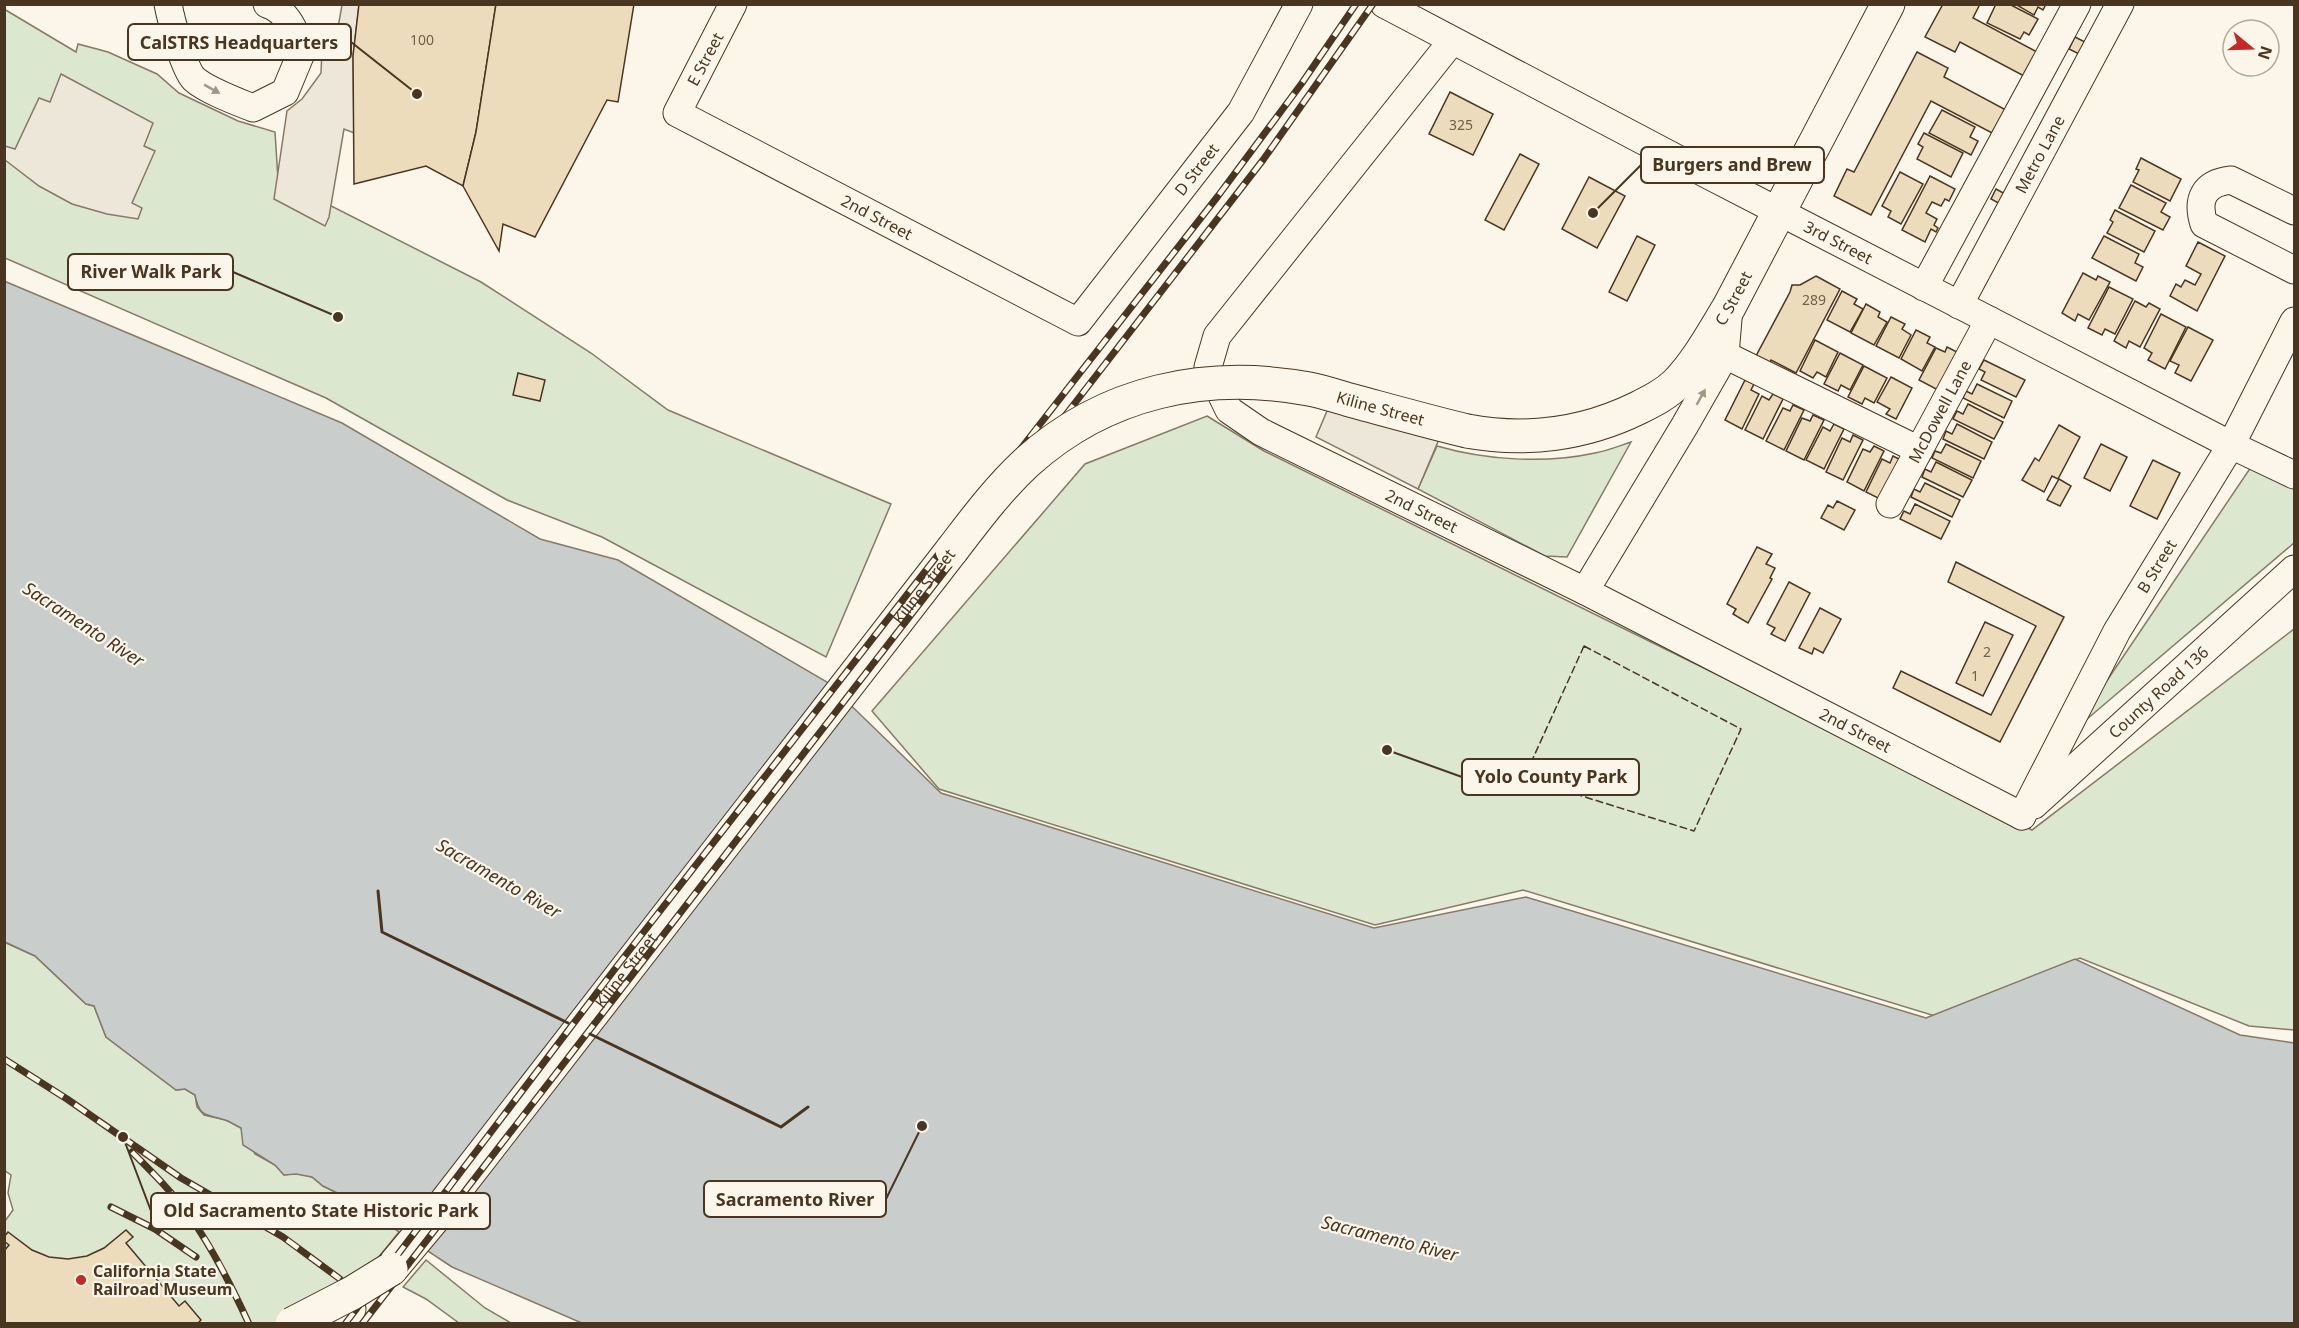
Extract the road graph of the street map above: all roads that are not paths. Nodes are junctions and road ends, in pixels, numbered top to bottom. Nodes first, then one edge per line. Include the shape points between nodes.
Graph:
1 (168, 4) edge
2 (267, 4) edge
3 (733, 4) edge
4 (1299, 4) edge
5 (1384, 4) edge
6 (1888, 4) edge
7 (2077, 4) edge
8 (2120, 4) edge
9 (1452, 41) junction
10 (676, 113) joint
11 (1778, 211) junction
12 (2295, 211) edge
13 (2295, 270) edge
14 (1924, 287) junction
15 (1959, 305) junction
16 (1729, 307) junction
17 (1989, 320) junction
18 (2295, 321) edge
19 (1078, 322) joint
20 (1725, 355) junction
21 (2231, 445) junction
22 (1919, 450) junction
23 (2295, 475) edge
24 (1890, 504) dead end
25 (2295, 569) edge
26 (1585, 591) junction
27 (2022, 816) junction
28 (391, 1269) junction
29 (292, 1323) edge
30 (335, 1323) edge

1 -> 2 street via 176,39 194,79 254,108 285,92 302,51 294,27
3 - 10 street, E Street
4 - 19 street, D Street via 1241,112
5 - 9 street, 3rd Street
6 - 11 main road, C Street
7 - 14 street
8 - 15 street, Metro Lane
9 - 11 street, 3rd Street
9 - 26 street, 2nd Street via 1217,336 1209,367 1229,410 1261,432
10 - 19 street, 2nd Street
11 - 14 street, 3rd Street
11 - 16 main road, C Street
12 - 13 street via 2231,180 2211,186 2199,208 2204,224
14 - 15 street, 3rd Street
15 - 17 street, 3rd Street
16 - 20 street, C Street
16 - 28 main road, Kiline Street, bridge via 1676,384 1631,411 1592,426 1546,435 1467,431 1311,389 1225,381 1188,385 1115,406 1048,446 1026,463 987,506
17 - 21 street, 3rd Street
17 - 22 street, McDowell Lane
18 - 21 street, B Street
20 - 22 street
26 -> 20 street, C Street
21 - 23 street, 3rd Street
21 - 27 street, B Street via 2117,631
22 - 24 street, McDowell Lane
25 - 27 street, County Road 136
26 - 27 street, 2nd Street
28 - 29 main road, bridge
28 - 30 main road, Kiline Street, bridge

